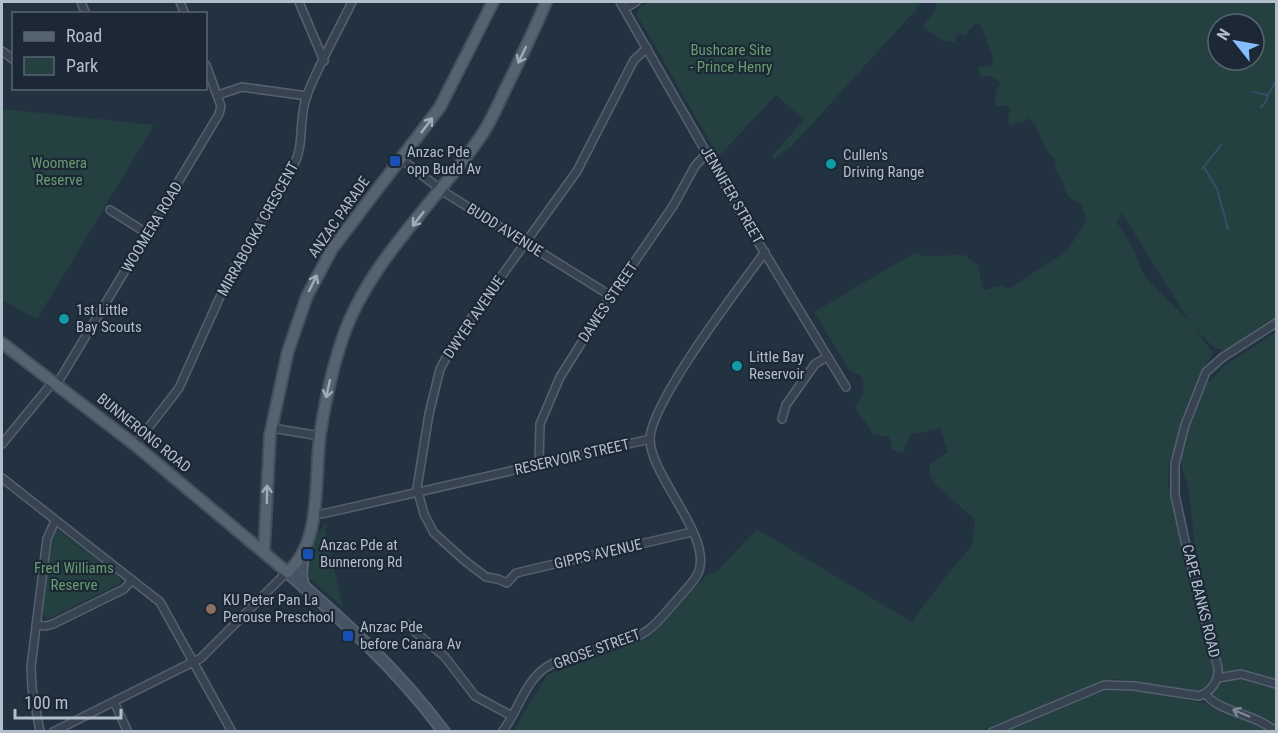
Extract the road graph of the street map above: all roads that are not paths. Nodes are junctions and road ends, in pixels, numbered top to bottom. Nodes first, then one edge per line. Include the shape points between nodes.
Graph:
1 (299, 2) edge
2 (352, 2) edge
3 (493, 2) edge
4 (546, 2) edge
5 (636, 2) edge
6 (622, 5) edge
7 (647, 48) junction
8 (324, 61) junction
9 (207, 68) edge
10 (218, 95) junction
11 (307, 96) junction
12 (707, 153) junction
13 (401, 159) junction
14 (441, 189) junction
15 (110, 210) dead end
16 (148, 234) junction
17 (526, 243) junction
18 (765, 252) junction
19 (612, 296) junction
20 (1276, 323) edge
21 (2, 343) edge
22 (827, 357) junction
23 (55, 383) junction
24 (846, 387) dead end
25 (782, 419) dead end
26 (272, 428) junction
27 (320, 436) junction
28 (650, 439) junction
29 (2, 444) edge
30 (135, 445) junction
31 (539, 464) junction
32 (2, 478) edge
33 (418, 493) junction
34 (314, 513) junction
35 (55, 521) junction
36 (692, 532) junction
37 (264, 552) junction
38 (303, 552) junction
39 (287, 572) junction
40 (132, 580) junction
41 (507, 583) joint
42 (304, 587) junction
43 (406, 624) dead end
44 (36, 625) junction
45 (195, 662) junction
46 (1218, 678) junction
47 (1276, 684) edge
48 (1206, 694) junction
49 (114, 702) junction
50 (512, 716) junction
51 (1276, 731) edge
52 (40, 732) edge
53 (53, 732) edge
54 (128, 732) edge
55 (231, 732) edge
56 (444, 732) edge
57 (502, 732) edge
58 (992, 732) edge

1 - 8 street
2 - 8 street, MIRRABOOKA CRESCENT
13 -> 3 main road, ANZAC PARADE via 440,107
4 -> 14 main road via 486,128
5 - 6 street
6 - 7 street, JENNIFER STREET
7 - 12 street, JENNIFER STREET
7 - 17 street, DWYER AVENUE via 634,60 576,171
8 - 11 street, MIRRABOOKA CRESCENT
9 - 10 street
10 - 11 street via 242,87
10 - 16 street, WOOMERA ROAD via 219,114
11 - 30 street, MIRRABOOKA CRESCENT via 298,158 228,279 179,388
12 - 18 street, JENNIFER STREET
12 - 19 street, DAWES STREET
13 - 14 street, BUDD AVENUE
26 -> 13 main road, ANZAC PARADE via 292,338 315,280 332,249
14 - 17 street, BUDD AVENUE
14 -> 27 main road via 355,306 331,376
15 - 16 street
16 - 23 street, WOOMERA ROAD
17 - 19 street, BUDD AVENUE
17 - 33 street, DWYER AVENUE via 477,309 440,369 420,463
18 - 22 street, JENNIFER STREET
18 - 28 street, RESERVOIR STREET via 675,381
19 - 31 street, DAWES STREET via 573,354 549,400 540,424
20 - 46 street, CAPE BANKS ROAD via 1222,357 1206,372 1175,464 1175,495
21 - 23 main road, BUNNERONG ROAD
22 - 24 street, JENNIFER STREET
22 - 25 street via 815,364 786,405
23 - 29 street, WOOMERA ROAD
23 - 30 main road, BUNNERONG ROAD
26 - 27 street
37 -> 26 main road, ANZAC PARADE
27 - 34 main road
28 - 31 street, RESERVOIR STREET
28 - 36 street, GROSE STREET
30 - 37 main road, BUNNERONG ROAD
31 - 33 street, RESERVOIR STREET
32 - 35 street
33 - 34 street, RESERVOIR STREET
33 - 41 street, DWYER AVENUE via 434,533 486,577
34 - 38 main road
35 - 40 street
35 - 44 street via 47,539
36 - 41 street, GIPPS AVENUE via 516,573
36 - 50 street, GROSE STREET via 699,547 696,576 655,624 634,638 565,658 543,669 531,681
37 - 39 main road
38 - 39 main road
38 - 42 main road
39 - 42 main road
39 - 45 street
40 - 44 street via 124,589 53,624
40 - 45 street via 160,602
42 - 56 main road via 364,642
43 - 50 street via 445,657 475,696
44 - 52 street via 31,678
45 - 49 street
45 - 55 street
46 - 47 street via 1241,674
46 - 48 street, CAPE BANKS ROAD
51 -> 48 street via 1216,704
48 - 58 street via 1193,696 1134,686 1104,686
49 - 53 street
49 - 54 street
50 - 57 street, GROSE STREET

